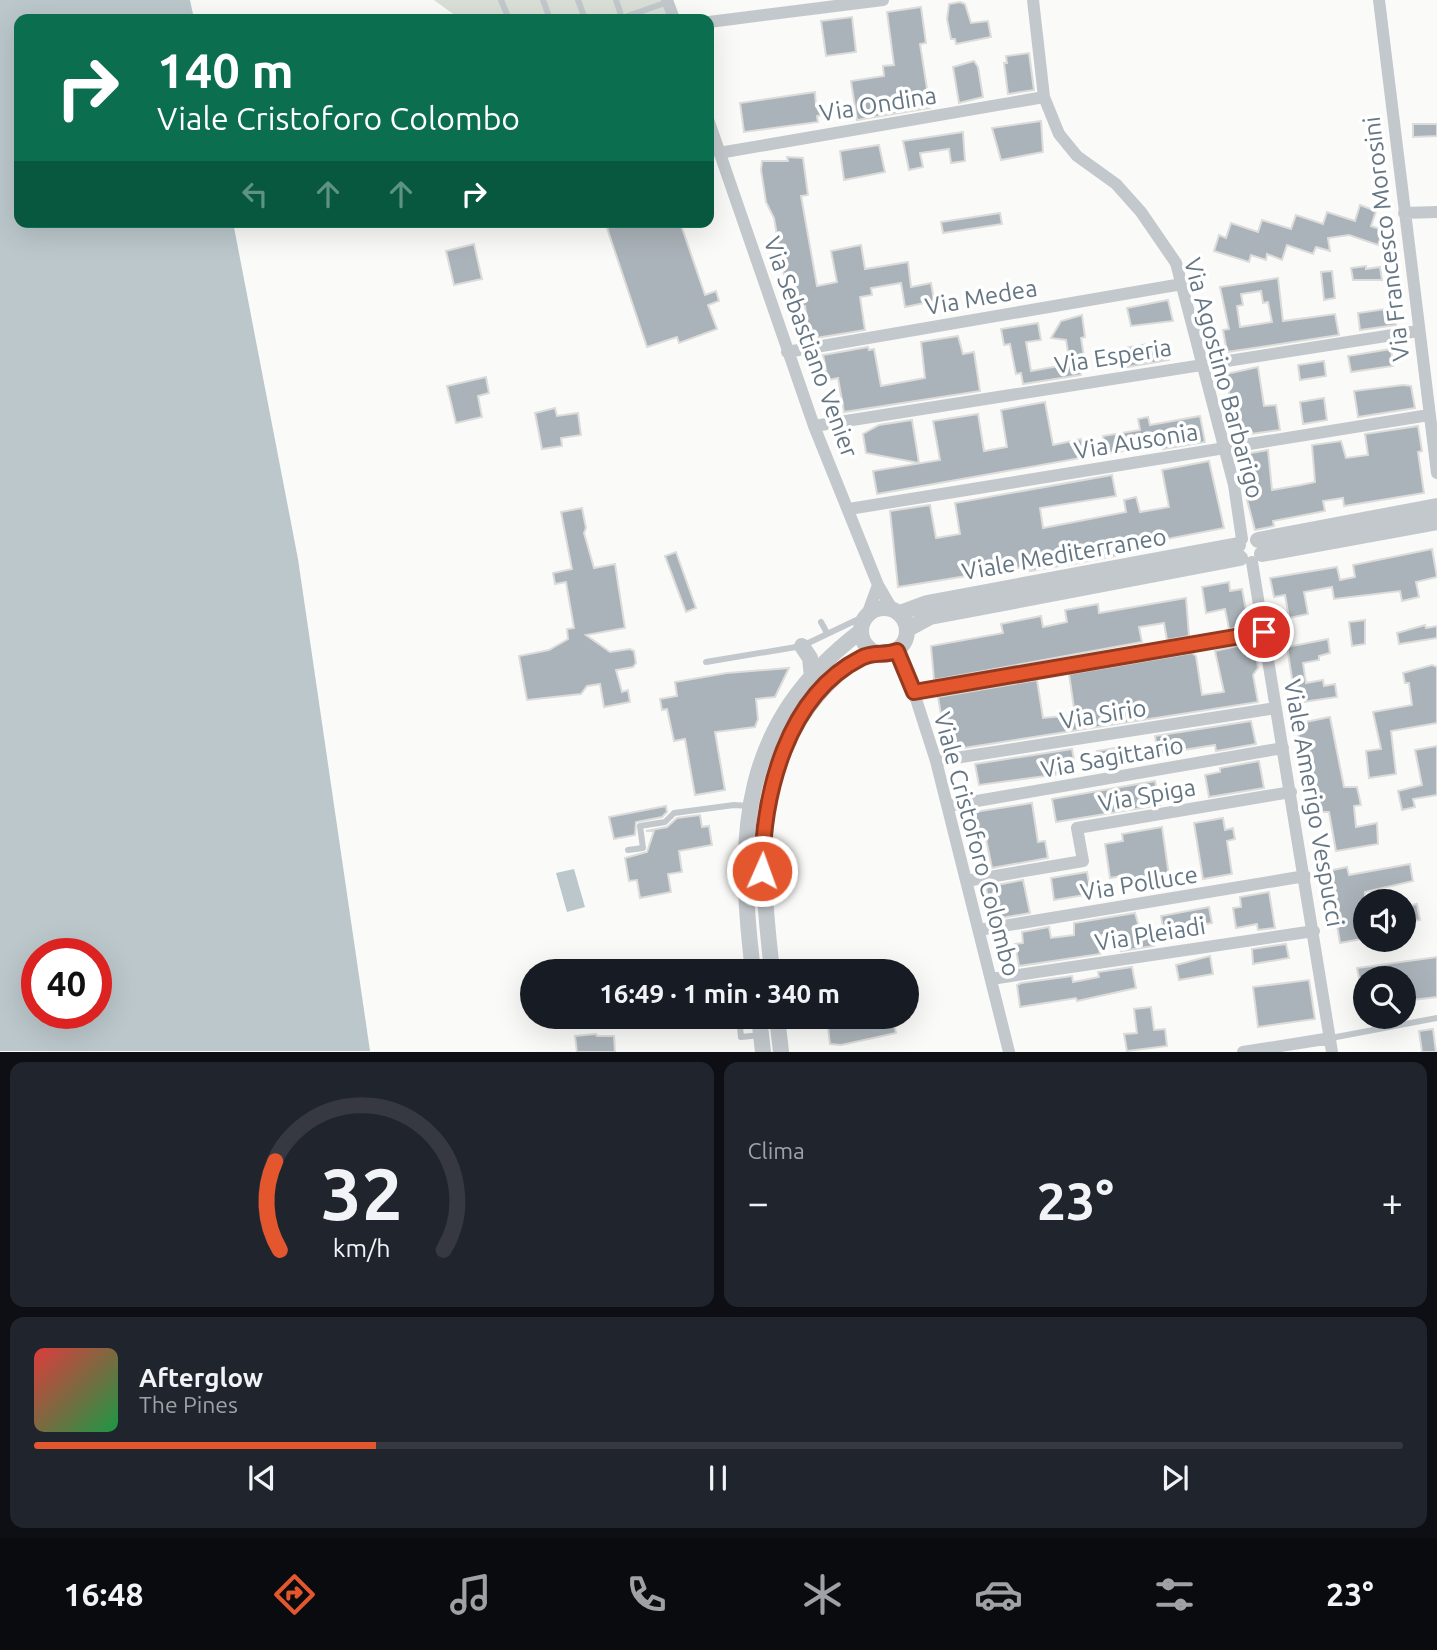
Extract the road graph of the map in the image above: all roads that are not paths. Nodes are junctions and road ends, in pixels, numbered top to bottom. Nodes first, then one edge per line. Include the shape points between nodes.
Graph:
1 (883, 0) edge
2 (1033, 0) edge
3 (1379, 0) edge
4 (668, 1) edge
5 (634, 14) edge
6 (714, 21) edge
7 (1044, 97) junction
8 (714, 138) edge
9 (719, 153) junction
10 (1437, 212) edge
11 (1404, 213) junction
12 (1182, 284) junction
13 (1418, 331) junction
14 (787, 352) junction
15 (1203, 363) junction
16 (1429, 415) junction
17 (814, 426) junction
18 (1224, 447) junction
19 (1437, 473) edge
20 (1437, 506) edge
21 (849, 509) junction
22 (1437, 522) edge
23 (1249, 548) junction
24 (878, 585) junction
25 (896, 611) junction
26 (867, 615) junction
27 (821, 622) dead end
28 (908, 629) junction
29 (861, 631) junction
30 (1264, 632) junction
31 (827, 633) junction
32 (802, 646) junction
33 (897, 651) junction
34 (875, 653) junction
35 (706, 662) dead end
36 (811, 677) junction
37 (914, 692) junction
38 (1276, 708) junction
39 (1283, 748) junction
40 (936, 761) junction
41 (1291, 792) junction
42 (749, 806) junction
43 (948, 806) junction
44 (628, 850) dead end
45 (1305, 876) junction
46 (966, 881) junction
47 (979, 930) junction
48 (1314, 931) junction
49 (752, 959) edge
50 (771, 959) edge
51 (991, 979) junction
52 (1437, 1018) edge
53 (740, 1029) edge
54 (760, 1029) edge
55 (778, 1029) edge
56 (761, 1034) junction
57 (1331, 1038) junction
58 (763, 1052) edge
59 (781, 1052) edge
60 (1009, 1052) edge
61 (1243, 1052) edge
62 (1332, 1052) edge

1 - 6 street
2 - 7 street, Via Agostino Barbarigo
3 - 11 street, Via Francesco Morosini
4 - 5 lane
7 - 9 street, Via Ondina
7 - 12 street, Via Agostino Barbarigo via 1059,134 1077,156 1116,184 1141,212 1176,263
8 - 9 street, Via Sebastiano Venier
9 - 14 street, Via Sebastiano Venier
10 - 11 street
11 - 13 street, Via Francesco Morosini
12 - 14 street, Via Medea
12 - 15 street, Via Agostino Barbarigo
13 - 15 street, Via Esperia
13 - 16 street, Via Francesco Morosini
14 - 17 street, Via Sebastiano Venier
15 - 17 street, Via Esperia
15 - 18 street, Via Agostino Barbarigo
16 - 18 street, Via Ausonia
16 - 19 street, Via Francesco Morosini
17 - 21 street, Via Sebastiano Venier
18 - 21 street, Via Ausonia
18 - 23 street, Via Agostino Barbarigo
20 - 23 street, Viale Mediterraneo
21 - 24 street, Via Sebastiano Venier
22 - 23 street, Viale Mediterraneo
23 - 25 street, Viale Mediterraneo
23 - 28 street, Viale Mediterraneo via 930,617
23 - 30 street, Viale Amerigo Vespucci
24 - 25 street, Via Sebastiano Venier
24 - 26 street
25 - 26 street via 878,608
25 - 28 street
26 - 29 street
26 - 31 lane
27 - 31 lane
28 - 33 street
29 - 34 street via 864,644
29 - 36 street via 835,650
30 - 37 street
30 - 38 street, Viale Amerigo Vespucci
31 - 32 lane
32 - 35 lane
32 - 36 street via 810,658
33 - 34 street
33 - 37 street, Viale Cristoforo Colombo
34 - 50 street via 847,667 819,692 800,717 775,776 762,846
36 - 42 street via 769,740
37 - 40 street, Viale Cristoforo Colombo
38 - 39 street, Viale Amerigo Vespucci
38 - 40 street, Via Sirio
39 - 41 street, Viale Amerigo Vespucci
39 - 43 street, Via Sagittario
40 - 43 street, Viale Cristoforo Colombo
41 - 45 street, Viale Amerigo Vespucci
41 - 46 street, Via Spiga via 1077,828 1083,861
42 - 44 lane via 674,813 664,822 640,826 643,848
42 - 49 street via 745,871
43 - 46 street, Viale Cristoforo Colombo
45 - 47 street, Via Polluce
45 - 48 street, Viale Amerigo Vespucci
46 - 47 street, Viale Cristoforo Colombo
47 - 51 street, Viale Cristoforo Colombo
48 - 51 street, Via Pleiadi
48 - 57 street, Viale Amerigo Vespucci
51 - 60 street, Viale Cristoforo Colombo
52 - 57 lane
53 - 56 lane via 741,1037
54 - 56 street
55 - 59 street
56 - 58 street
57 - 61 street
57 - 62 street, Viale Amerigo Vespucci

